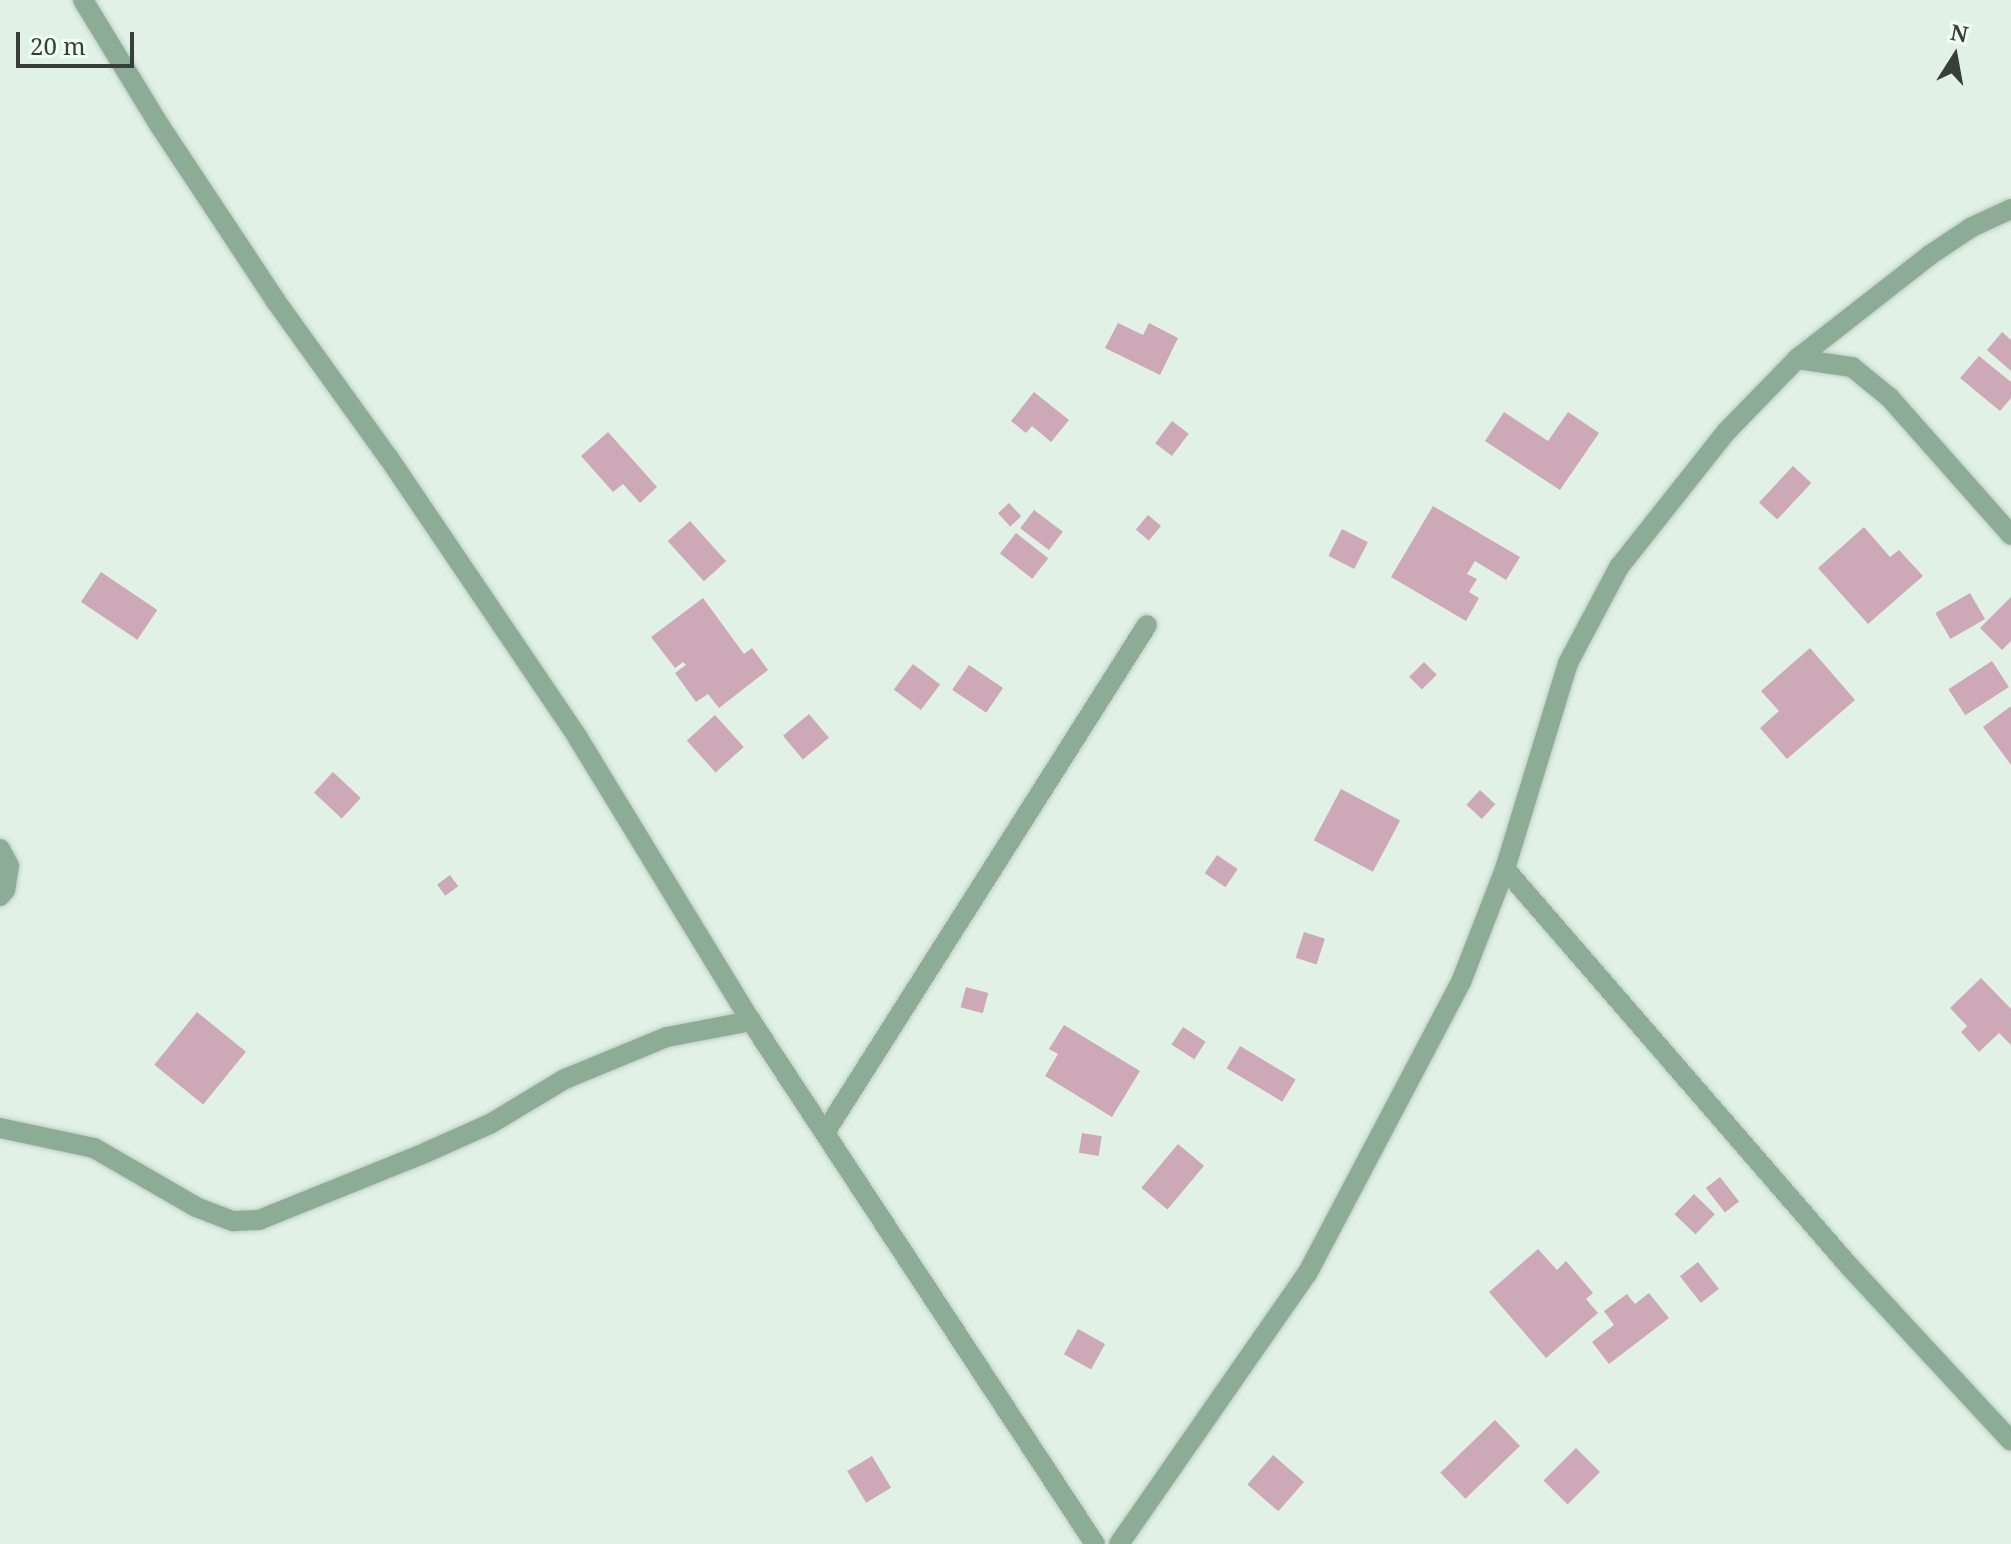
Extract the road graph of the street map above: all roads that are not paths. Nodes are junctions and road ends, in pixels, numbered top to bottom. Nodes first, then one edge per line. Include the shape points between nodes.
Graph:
1 (83, 0) edge
2 (2011, 209) edge
3 (1797, 359) junction
4 (2011, 535) edge
5 (1147, 625) dead end
6 (0, 849) edge
7 (1505, 869) junction
8 (0, 896) edge
9 (751, 1021) junction
10 (0, 1128) edge
11 (826, 1131) junction
12 (2011, 1441) edge
13 (1095, 1544) edge
14 (1119, 1544) edge

1 - 9 street via 275,300 578,738
2 - 3 street via 1930,255
3 - 4 street via 1852,367 1890,398
3 - 7 street via 1726,432 1619,567 1568,663
5 - 11 street
6 - 8 street via 9,866
7 - 12 street via 1839,1254
7 - 14 street via 1461,982 1307,1274
9 - 10 street via 667,1037 565,1079 490,1124 259,1220 233,1221 196,1207 94,1148
9 - 11 street
11 - 13 street

